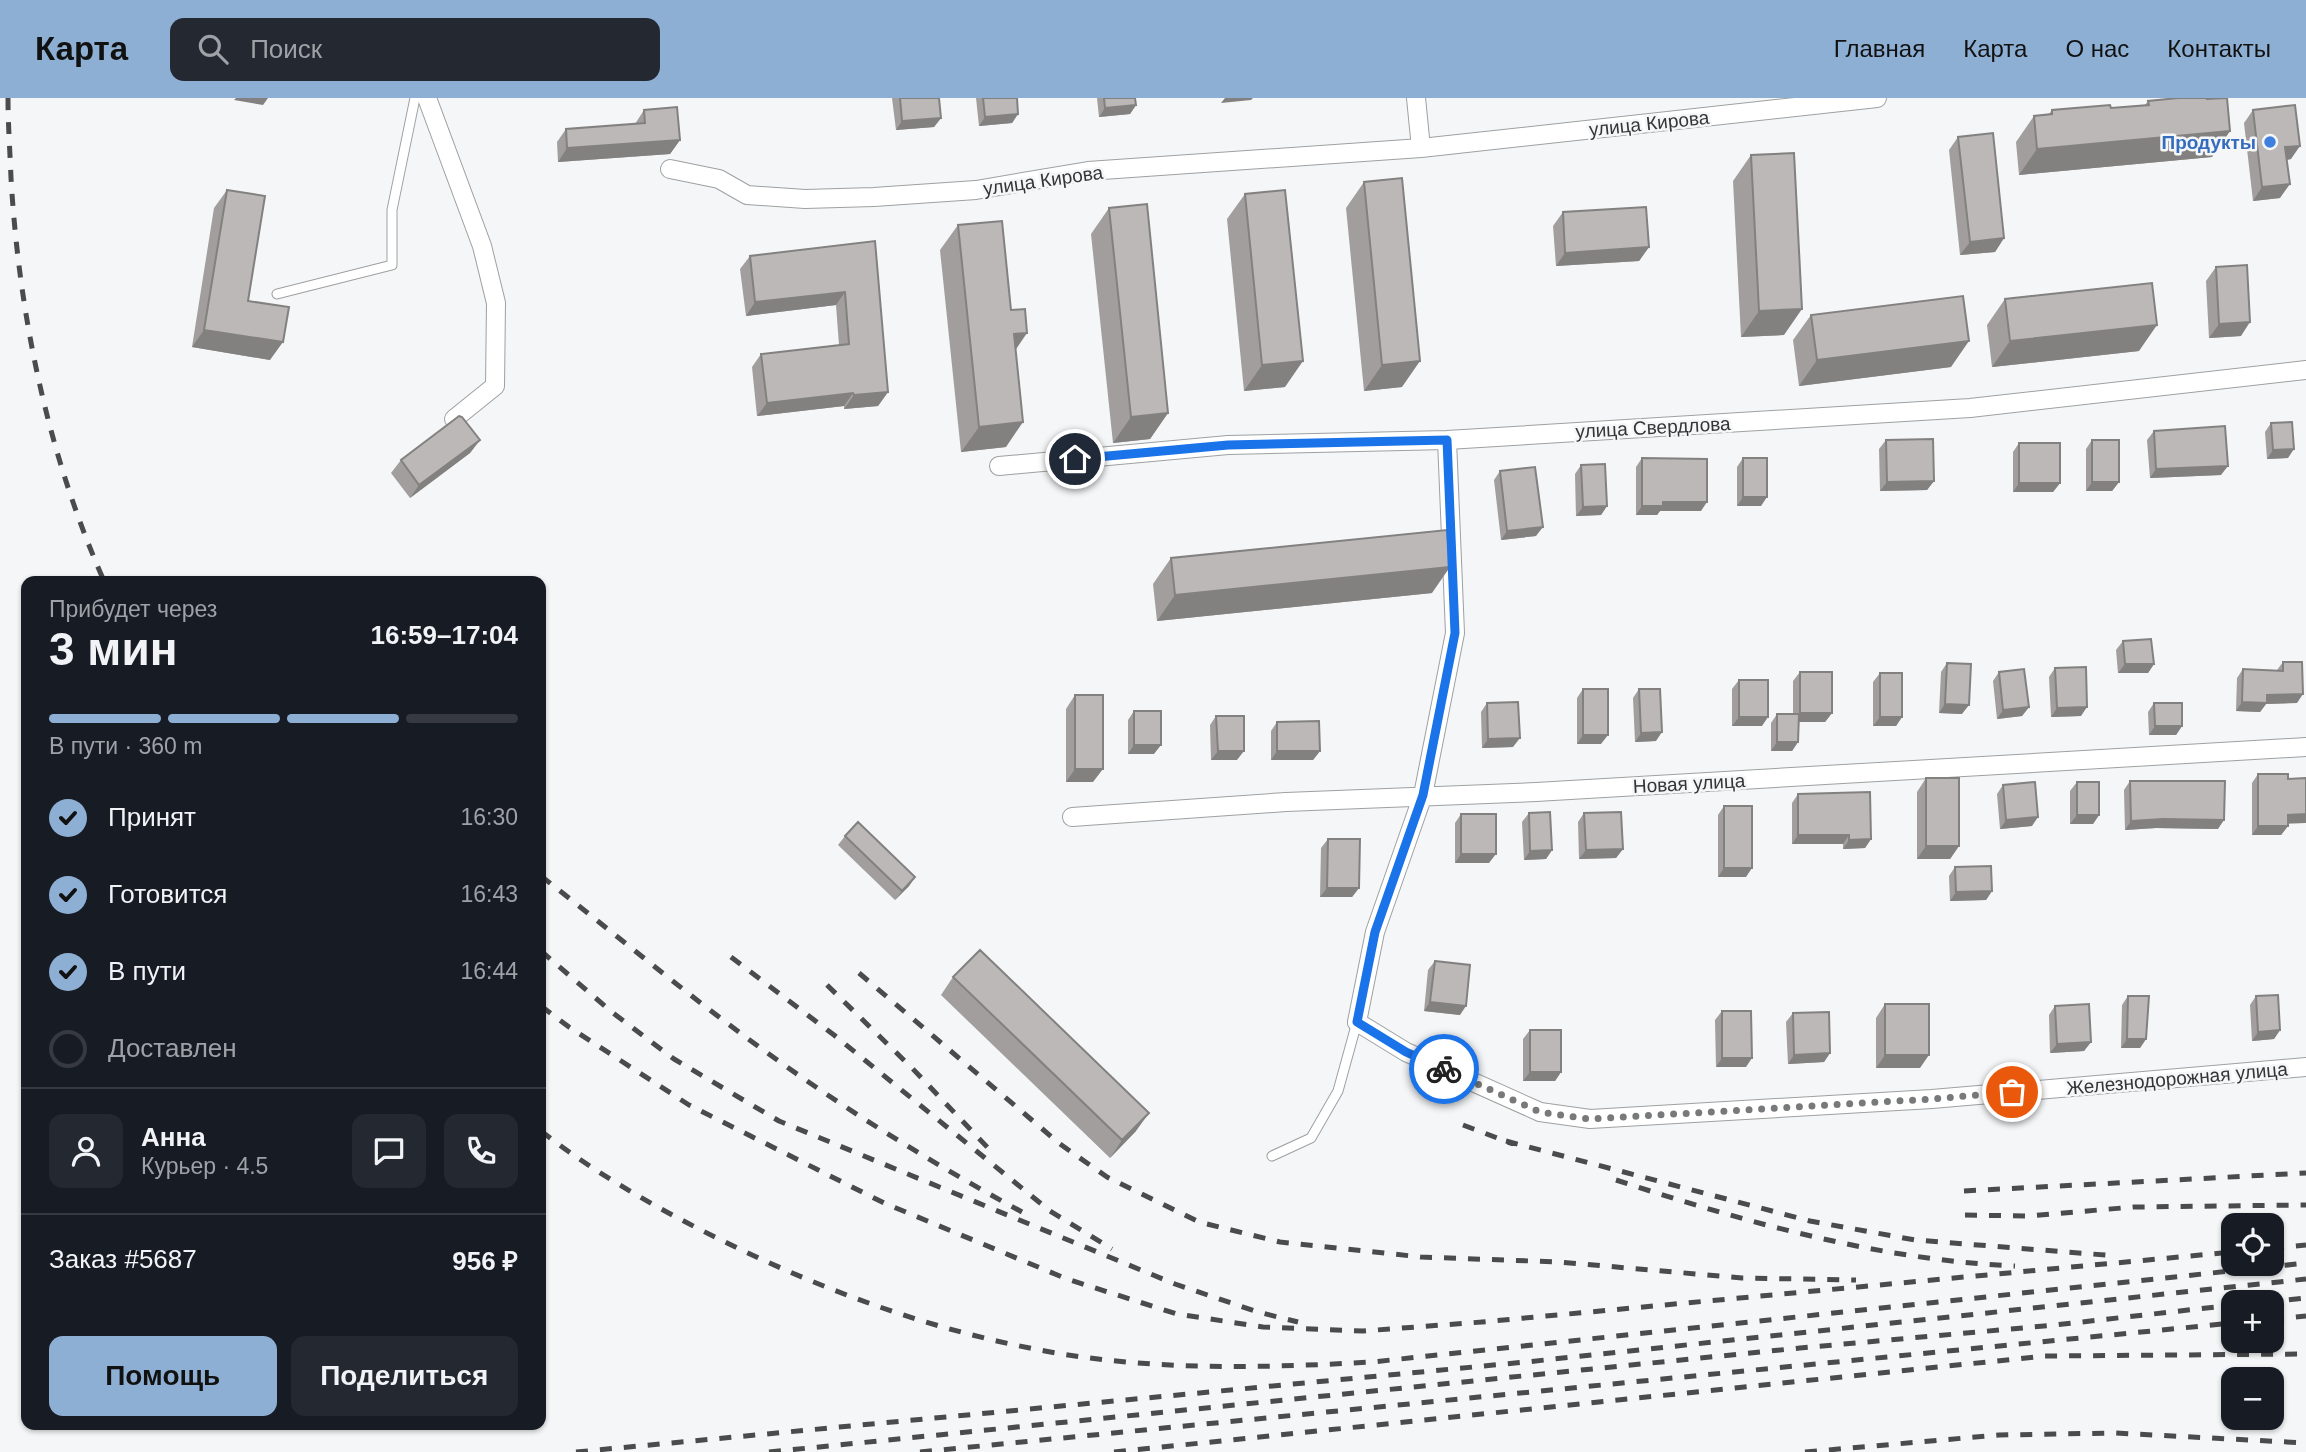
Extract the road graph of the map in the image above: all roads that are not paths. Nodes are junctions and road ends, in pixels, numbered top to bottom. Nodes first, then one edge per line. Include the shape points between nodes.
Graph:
1 (415, 98) edge
2 (428, 98) edge
3 (1416, 98) edge
4 (1877, 98) edge
5 (1420, 148) junction
6 (670, 169) dead end
7 (277, 294) dead end
8 (2306, 370) edge
9 (454, 419) edge
10 (1447, 440) junction
11 (999, 466) dead end
12 (2306, 747) edge
13 (1423, 795) junction
14 (1072, 817) dead end
15 (1357, 1022) junction
16 (2306, 1067) edge
17 (1272, 1156) dead end

1 - 7 lane via 392,211 392,265
2 - 9 street via 482,246 496,303 495,386
3 - 5 street
4 - 5 street, улица Кирова
5 - 6 street, улица Кирова via 1087,171 976,190 874,197 747,194 719,179
8 - 10 street, улица Свердлова via 1970,408
10 - 11 street, улица Свердлова via 1228,445
10 - 13 street via 1455,633
12 - 13 street, Новая улица
13 - 14 street, Новая улица
13 - 15 street via 1375,932
15 - 16 street, Железнодорожная улица via 1406,1052 1540,1112 1590,1119 1932,1099
15 - 17 lane via 1338,1091 1311,1138

